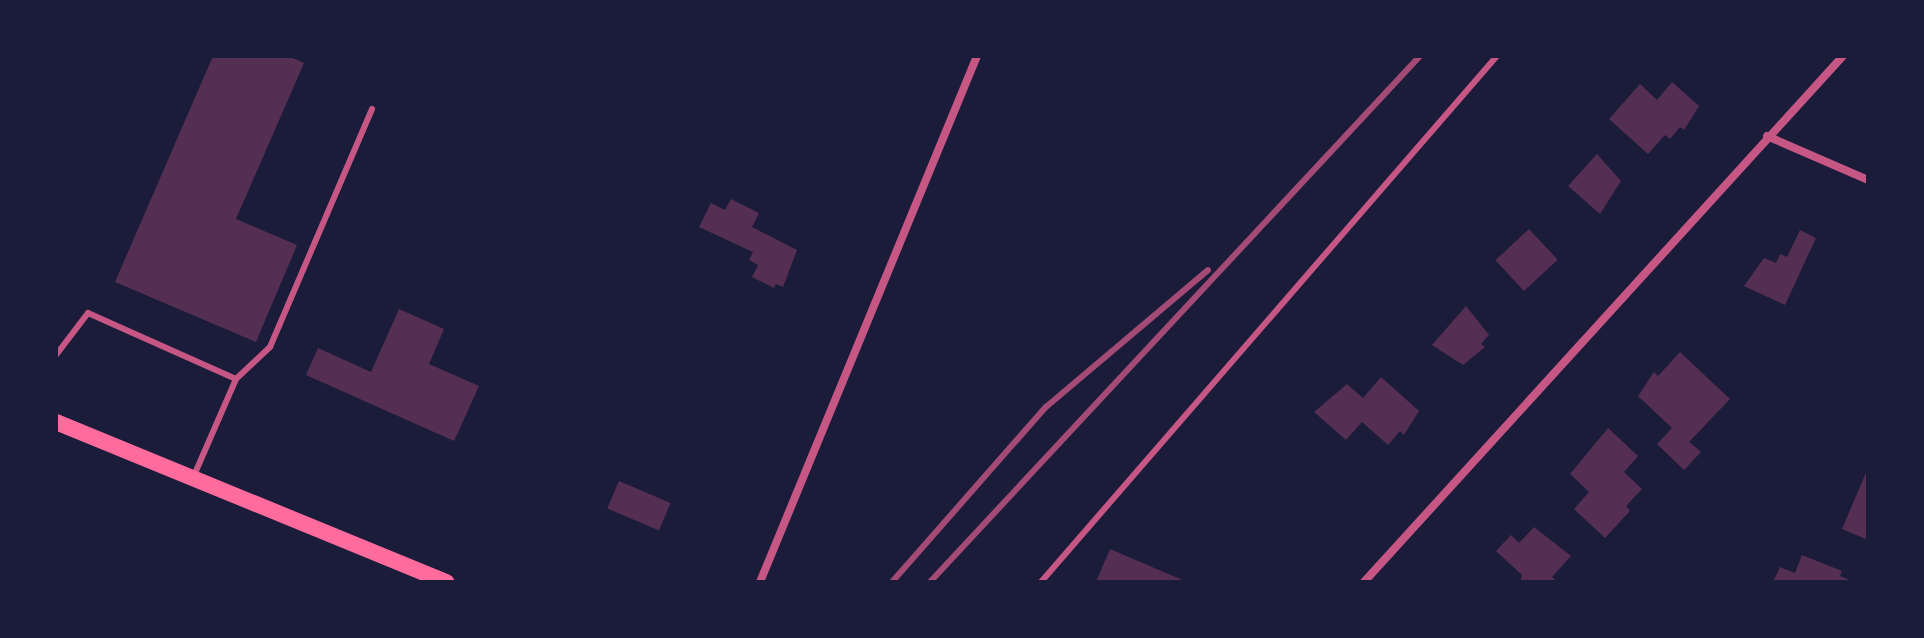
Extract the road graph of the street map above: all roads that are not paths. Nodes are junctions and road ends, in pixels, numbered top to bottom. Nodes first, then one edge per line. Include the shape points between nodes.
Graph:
1 (977, 56) edge
2 (1497, 56) edge
3 (1843, 56) edge
4 (372, 109) dead end
5 (1767, 136) junction
6 (1868, 180) edge
7 (56, 355) edge
8 (236, 379) junction
9 (56, 422) edge
10 (193, 478) junction
11 (446, 582) edge
12 (760, 582) edge
13 (1041, 582) edge
14 (1364, 582) edge

1 - 12 street
2 - 13 lane
3 - 5 street
4 - 8 lane via 270,347
5 - 6 street
5 - 14 street
7 - 8 lane via 88,313
8 - 10 lane
9 - 10 main road
10 - 11 main road

